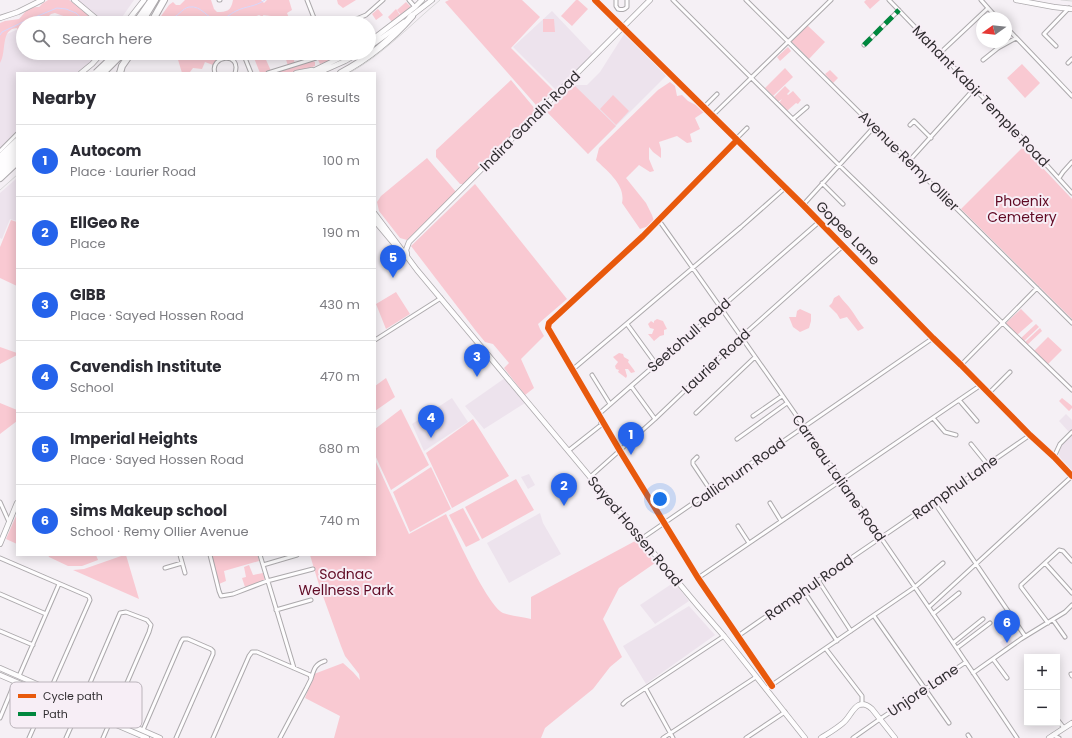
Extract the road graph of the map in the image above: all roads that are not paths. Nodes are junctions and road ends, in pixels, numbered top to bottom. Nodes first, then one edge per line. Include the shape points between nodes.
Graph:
1 (42, 0) edge
2 (74, 0) edge
3 (144, 0) edge
4 (151, 0) edge
5 (155, 0) edge
6 (158, 0) edge
7 (164, 0) edge
8 (308, 0) edge
9 (383, 0) edge
10 (409, 0) edge
11 (422, 0) edge
12 (432, 0) edge
13 (595, 0) edge
14 (616, 0) edge
15 (627, 0) edge
16 (650, 0) edge
17 (673, 0) edge
18 (746, 0) edge
19 (831, 0) edge
20 (889, 0) edge
21 (981, 0) edge
22 (1016, 0) edge
23 (414, 7) junction
24 (988, 8) junction
25 (1070, 8) edge
26 (899, 10) junction
27 (992, 12) edge
28 (93, 16) edge
29 (131, 16) edge
30 (141, 16) edge
31 (145, 16) edge
32 (150, 16) edge
33 (155, 16) edge
34 (314, 16) edge
35 (364, 16) edge
36 (412, 16) junction
37 (0, 18) edge
38 (623, 28) junction
39 (1012, 34) edge
40 (376, 37) edge
41 (1016, 38) junction
42 (789, 41) junction
43 (376, 42) edge
44 (864, 45) dead end
45 (1056, 46) dead end
46 (376, 50) edge
47 (940, 54) junction
48 (1072, 59) edge
49 (96, 60) edge
50 (109, 60) edge
51 (110, 60) edge
52 (116, 60) edge
53 (126, 60) edge
54 (220, 60) edge
55 (231, 60) edge
56 (246, 60) edge
57 (307, 60) edge
58 (338, 60) edge
59 (348, 60) edge
60 (363, 60) edge
61 (983, 60) dead end
62 (1068, 63) dead end
63 (88, 71) edge
64 (318, 71) edge
65 (97, 72) edge
66 (104, 72) edge
67 (106, 72) edge
68 (120, 72) edge
69 (214, 72) edge
70 (235, 72) edge
71 (251, 72) edge
72 (271, 72) edge
73 (307, 72) edge
74 (343, 72) edge
75 (752, 77) junction
76 (974, 88) junction
77 (717, 94) dead end
78 (1072, 96) edge
79 (704, 107) junction
80 (807, 107) dead end
81 (712, 116) junction
82 (793, 119) junction
83 (910, 125) dead end
84 (874, 127) junction
85 (747, 128) dead end
86 (16, 135) edge
87 (931, 138) junction
88 (736, 139) junction
89 (16, 142) edge
90 (16, 149) edge
91 (0, 151) edge
92 (16, 155) edge
93 (0, 157) edge
94 (909, 161) junction
95 (1072, 162) edge
96 (16, 163) edge
97 (0, 164) edge
98 (839, 165) junction
99 (0, 171) edge
100 (0, 178) edge
101 (1059, 178) junction
102 (822, 184) junction
103 (785, 188) junction
104 (1072, 193) edge
105 (843, 204) dead end
106 (803, 205) junction
107 (376, 215) edge
108 (658, 219) junction
109 (376, 222) edge
110 (819, 222) junction
111 (396, 240) junction
112 (409, 242) junction
113 (842, 246) junction
114 (409, 260) junction
115 (415, 268) junction
116 (693, 268) junction
117 (1037, 288) junction
118 (441, 298) junction
119 (720, 308) junction
120 (1002, 323) junction
121 (1072, 323) edge
122 (627, 324) junction
123 (741, 336) junction
124 (933, 338) junction
125 (376, 339) edge
126 (755, 357) junction
127 (656, 364) junction
128 (961, 365) junction
129 (572, 370) junction
130 (1010, 372) dead end
131 (592, 375) dead end
132 (981, 385) junction
133 (631, 386) junction
134 (1072, 390) edge
135 (989, 393) junction
136 (782, 396) junction
137 (959, 400) junction
138 (787, 403) junction
139 (610, 404) junction
140 (696, 413) dead end
141 (753, 416) dead end
142 (601, 418) junction
143 (933, 418) junction
144 (654, 419) junction
145 (977, 421) dead end
146 (804, 427) junction
147 (1072, 432) edge
148 (956, 435) dead end
149 (1030, 435) junction
150 (737, 439) dead end
151 (971, 444) dead end
152 (568, 451) junction
153 (620, 451) junction
154 (697, 457) dead end
155 (1054, 457) junction
156 (988, 465) junction
157 (1072, 476) edge
158 (590, 478) junction
159 (842, 480) junction
160 (711, 491) junction
161 (0, 502) edge
162 (934, 502) junction
163 (770, 504) dead end
164 (16, 505) edge
165 (782, 521) junction
166 (9, 522) junction
167 (665, 523) junction
168 (738, 526) dead end
169 (881, 538) junction
170 (641, 539) junction
171 (749, 543) junction
172 (0, 544) edge
173 (180, 556) edge
174 (210, 556) edge
175 (260, 556) edge
176 (294, 556) edge
177 (0, 558) edge
178 (1072, 561) edge
179 (182, 563) junction
180 (943, 563) dead end
181 (976, 563) junction
182 (1045, 563) junction
183 (263, 565) junction
184 (166, 568) dead end
185 (313, 569) dead end
186 (185, 573) dead end
187 (698, 578) junction
188 (818, 580) junction
189 (267, 581) junction
190 (59, 584) junction
191 (915, 587) junction
192 (803, 590) junction
193 (959, 593) dead end
194 (1072, 593) edge
195 (0, 594) edge
196 (312, 600) dead end
197 (1072, 605) edge
198 (929, 606) junction
199 (276, 610) junction
200 (46, 614) junction
201 (933, 614) junction
202 (874, 616) junction
203 (983, 619) dead end
204 (1053, 620) junction
205 (990, 623) dead end
206 (1048, 623) junction
207 (0, 631) edge
208 (851, 631) junction
209 (724, 636) junction
210 (738, 636) junction
211 (1025, 636) junction
212 (1065, 637) dead end
213 (837, 641) junction
214 (953, 643) junction
215 (33, 645) junction
216 (826, 648) junction
217 (957, 648) junction
218 (993, 658) junction
219 (325, 661) dead end
220 (966, 662) junction
221 (0, 668) edge
222 (294, 668) junction
223 (973, 673) junction
224 (0, 675) edge
225 (19, 676) junction
226 (756, 677) junction
227 (1007, 678) dead end
228 (311, 679) junction
229 (15, 682) edge
230 (33, 682) edge
231 (54, 682) edge
232 (90, 682) edge
233 (127, 682) edge
234 (772, 686) junction
235 (646, 689) junction
236 (766, 689) junction
237 (925, 690) junction
238 (10, 694) edge
239 (623, 704) dead end
240 (862, 705) junction
241 (785, 712) junction
242 (0, 718) edge
243 (880, 719) junction
244 (949, 723) dead end
245 (1060, 723) edge
246 (1072, 723) edge
247 (34, 728) edge
248 (70, 728) edge
249 (107, 728) edge
250 (122, 728) edge
251 (138, 728) edge
252 (1064, 728) junction
253 (143, 730) junction
254 (671, 733) junction
255 (140, 737) edge
256 (1051, 737) edge
257 (29, 738) edge
258 (66, 738) edge
259 (103, 738) edge
260 (147, 738) edge
261 (160, 738) edge
262 (176, 738) edge
263 (213, 738) edge
264 (280, 738) edge
265 (663, 738) edge
266 (673, 738) edge
267 (746, 738) edge
268 (806, 738) edge
269 (821, 738) edge
270 (853, 738) edge
271 (895, 738) edge
272 (1017, 738) edge
273 (1059, 738) edge

1 - 37 main road
2 - 28 main road
3 - 29 main road
4 - 30 main road
5 - 31 highway
6 - 32 highway
7 - 33 highway
8 - 34 street
9 - 35 street
10 - 23 street
11 - 23 main road
12 - 36 main road
13 - 38 street, Gopee Lane
14 - 15 street via 616,6 621,10 627,7
16 - 38 main road, Indira Gandhi Road
17 - 75 street
18 - 42 street, Avenue Remy Ollier
19 - 42 street
20 - 26 street, Mahant Kabir Temple Road
21 - 24 street
22 - 25 main road
23 - 40 main road
24 - 27 street
24 - 47 street
25 - 45 street via 1044,34
26 - 44 street
26 - 47 street, Mahant Kabir Temple Road
36 - 43 main road
36 - 46 highway
38 - 79 street, Gopee Lane
38 - 112 main road, Indira Gandhi Road
39 - 41 street
41 - 61 street
41 - 78 street
42 - 75 street
42 - 84 street, Avenue Remy Ollier
47 - 76 street, Mahant Kabir Temple Road
48 - 62 street
49 - 63 main road
50 - 67 main road
51 - 65 highway, bridge
52 - 66 highway, bridge
53 - 68 highway
54 - 69 street via 214,68
55 - 70 street via 237,66
56 - 71 street
57 - 72 street
58 - 64 main road
59 - 64 main road
60 - 74 highway
64 - 73 main road
75 - 81 street
75 - 82 street
76 - 87 street
76 - 101 street, Mahant Kabir Temple Road
77 - 79 street
79 - 81 street, Gopee Lane
80 - 82 street
81 - 88 street, Gopee Lane
82 - 98 street
83 - 87 street via 914,121
84 - 94 street, Avenue Remy Ollier
84 - 98 street
85 - 88 street
86 - 91 street
87 - 94 street
88 - 103 street, Gopee Lane
88 - 108 street
89 - 93 highway
90 - 97 highway
92 - 99 highway
94 - 117 street, Avenue Remy Ollier
95 - 101 street
96 - 100 highway
98 - 102 street
98 - 120 street
101 - 104 street, Mahant Kabir Temple Road
102 - 105 street
102 - 106 street
103 - 106 street, Gopee Lane
103 - 116 street
106 - 110 street, Gopee Lane
107 - 111 main road, Sayed Hossen Road
108 - 116 street, Carreau Laliane Road
108 - 129 street via 549,323 548,328
109 - 115 main road, Sayed Hossen Road
110 - 113 street, Gopee Lane
110 - 119 street, Seetohull Road
111 - 112 main road via 402,243
111 - 114 main road, Sayed Hossen Road
112 - 114 main road via 406,250
113 - 123 street, Laurier Road
113 - 124 street, Gopee Lane
114 - 115 main road, Sayed Hossen Road
115 - 118 main road, Sayed Hossen Road
116 - 119 street, Carreau Laliane Road
116 - 122 street
117 - 120 street
117 - 121 street, Avenue Remy Ollier
118 - 125 street
118 - 152 main road, Sayed Hossen Road
119 - 123 street, Carreau Laliane Road
119 - 127 street, Seetohull Road
120 - 128 street
120 - 134 street
122 - 127 street
122 - 129 street
123 - 126 street, Carreau Laliane Road
123 - 144 street, Laurier Road
124 - 128 street, Gopee Lane
124 - 146 street, Callichurn Road
126 - 136 street, Carreau Laliane Road
126 - 140 street
127 - 133 street, Seetohull Road
128 - 132 street, Gopee Lane
129 - 142 street
130 - 135 street
131 - 139 street
132 - 135 street, Gopee Lane
132 - 137 street
133 - 139 street, Seetohull Road
133 - 144 street
135 - 149 street, Gopee Lane
136 - 138 street, Carreau Laliane Road
136 - 141 street
137 - 143 street
137 - 145 street
138 - 146 street, Carreau Laliane Road
138 - 150 street
139 - 142 street, Seetohull Road via 600,413
142 - 152 street, Seetohull Road via 601,425
142 - 153 street
143 - 148 street via 945,432
143 - 159 street
144 - 153 street, Laurier Road
146 - 159 street, Carreau Laliane Road
146 - 160 street, Callichurn Road
147 - 155 street via 1060,444
149 - 155 street, Gopee Lane
149 - 156 street, Ramphul Lane
151 - 156 street
152 - 158 main road, Sayed Hossen Road
153 - 158 street, Laurier Road
153 - 167 street
154 - 160 street via 693,464
155 - 157 street, Gopee Lane
156 - 162 street, Ramphul Lane
157 - 181 street
158 - 170 main road, Sayed Hossen Road
159 - 165 street
159 - 169 street, Carreau Laliane Road
160 - 167 street, Callichurn Road
161 - 166 street
162 - 169 street, Ramphul Lane
162 - 181 street
163 - 165 street
164 - 166 main road
165 - 171 street
166 - 172 main road
167 - 170 street, Callichurn Road
167 - 187 street
168 - 171 street
169 - 188 street, Ramphul Road
169 - 191 street, Carreau Laliane Road
170 - 209 main road, Sayed Hossen Road
171 - 187 street
173 - 179 street
174 - 189 street via 221,596
175 - 183 street
176 - 183 street
177 - 190 street
178 - 182 street via 1059,550
179 - 184 street
179 - 186 street
180 - 191 street
181 - 198 street
181 - 211 street
182 - 194 street
182 - 206 street via 1021,587
183 - 189 street
185 - 189 street
187 - 210 street
188 - 192 street, Ramphul Road
188 - 208 street
189 - 199 street
190 - 200 street
190 - 231 street via 84,594 90,600
191 - 198 street, Carreau Laliane Road
191 - 202 street
192 - 210 street, Ramphul Road
192 - 213 street
193 - 201 street
195 - 200 street
196 - 199 street
197 - 204 street
198 - 201 street, Carreau Laliane Road
199 - 222 street
200 - 215 street
201 - 214 street, Carreau Laliane Road
202 - 208 street
202 - 237 street
203 - 214 street
204 - 206 street
204 - 212 street
205 - 217 street
206 - 211 street
207 - 215 street
208 - 213 street
209 - 226 main road, Sayed Hossen Road
209 - 235 street
210 - 234 street
211 - 218 street
213 - 216 street
214 - 217 street, Carreau Laliane Road
215 - 225 street
216 - 234 street
216 - 240 street via 862,696
217 - 220 street, Carreau Laliane Road
218 - 223 street
218 - 227 street
219 - 228 street via 315,666
220 - 223 street, Carreau Laliane Road
220 - 237 street, Unjore Lane
221 - 225 main road
222 - 228 street via 310,674
222 - 263 street via 252,652
223 - 272 street, Carreau Laliane Road
224 - 229 main road
225 - 230 main road
226 - 236 main road, Sayed Hossen Road
226 - 254 street
228 - 264 street
232 - 233 street via 120,613 126,612 150,622 151,625
234 - 236 street
235 - 239 street
235 - 254 street
236 - 241 main road, Sayed Hossen Road
237 - 243 street, Unjore Lane
237 - 244 street
238 - 242 street
240 - 243 main road via 870,707
240 - 269 main road via 854,708 844,723
241 - 267 street
241 - 268 main road, Sayed Hossen Road
243 - 270 street, Unjore Lane
243 - 271 main road
245 - 252 street
246 - 252 main road
247 - 257 street
248 - 258 street
249 - 259 street
250 - 255 main road
251 - 253 main road
252 - 256 main road
253 - 261 main road
253 - 262 street via 181,642 188,639 211,649 213,654
254 - 265 street
254 - 266 street
255 - 260 main road
256 - 273 street

